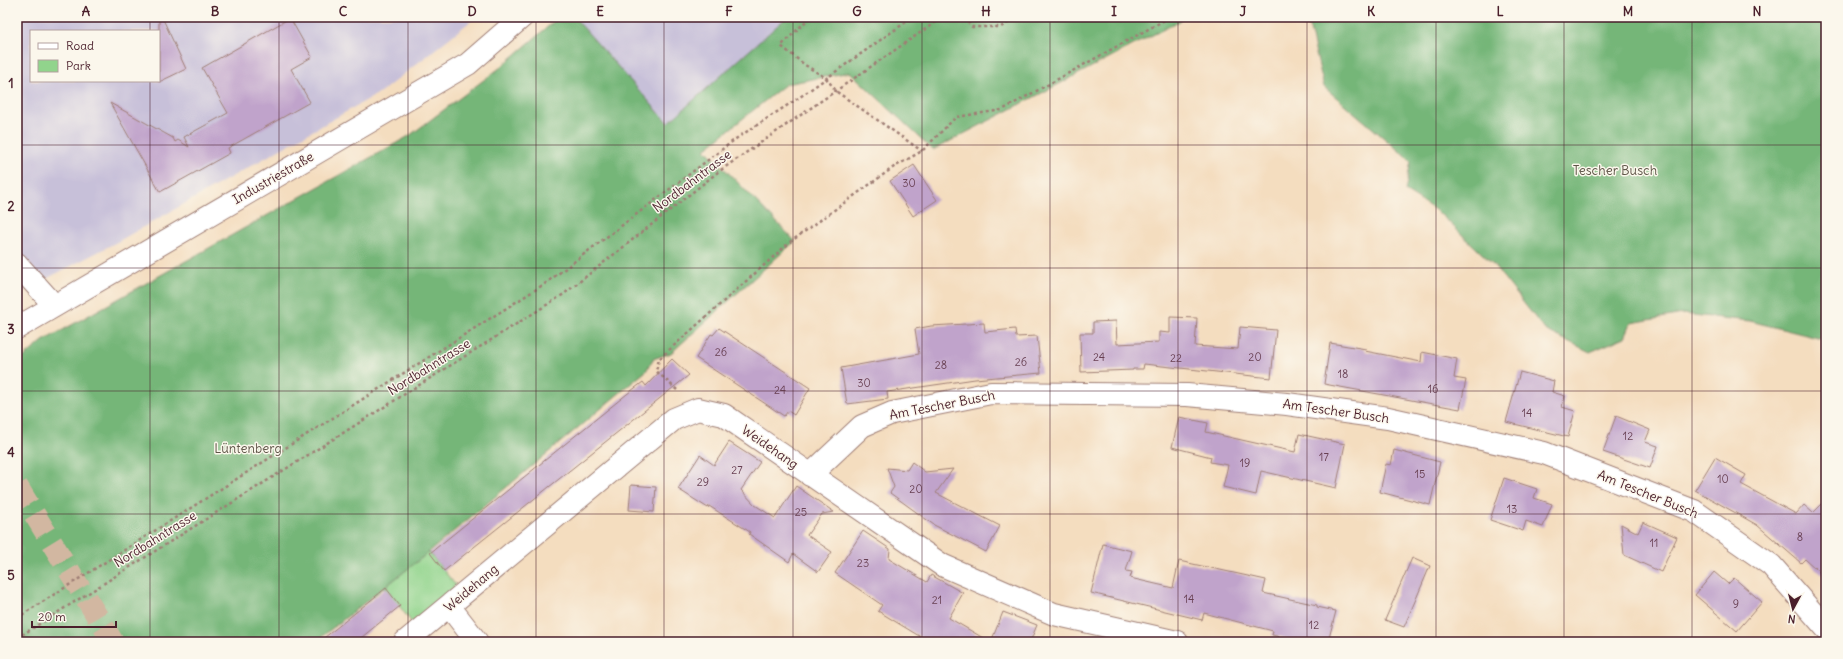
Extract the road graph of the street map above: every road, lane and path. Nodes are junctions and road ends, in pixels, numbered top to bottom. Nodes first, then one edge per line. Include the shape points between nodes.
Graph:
1 (522, 17) edge
2 (810, 17) edge
3 (913, 17) edge
4 (943, 17) edge
5 (964, 17) edge
6 (1017, 17) edge
7 (1170, 17) edge
8 (826, 78) junction
9 (836, 92) junction
10 (922, 151) junction
11 (17, 264) edge
12 (54, 305) junction
13 (17, 328) edge
14 (698, 409) junction
15 (810, 475) junction
16 (449, 606) junction
17 (17, 618) edge
18 (1826, 628) edge
19 (17, 638) edge
20 (405, 642) edge
21 (477, 642) edge
22 (1177, 642) edge

1 - 12 street, Industriestraße via 468,64
2 - 8 path via 781,46
3 - 8 path
4 - 9 path, Nordbahntrasse
5 - 6 path via 972,27 994,27 1002,26
7 - 10 path via 1002,110 956,117
8 - 9 path
8 - 17 path via 736,138 546,283
9 - 10 path
9 - 19 path, Nordbahntrasse via 718,172 564,294
10 - 14 path via 894,167 790,242 659,359 656,371
11 - 12 street
12 - 13 street, Industriestraße
14 - 15 street, Weidehang via 724,415
14 - 16 street, Weidehang via 674,419
15 - 18 street, Am Tescher Busch via 862,426 892,413 991,393 1187,395 1287,404 1388,418 1544,453 1694,511 1771,565
15 - 22 street, Weidehang via 942,565 1054,614
16 - 20 street, Weidehang
16 - 21 street

